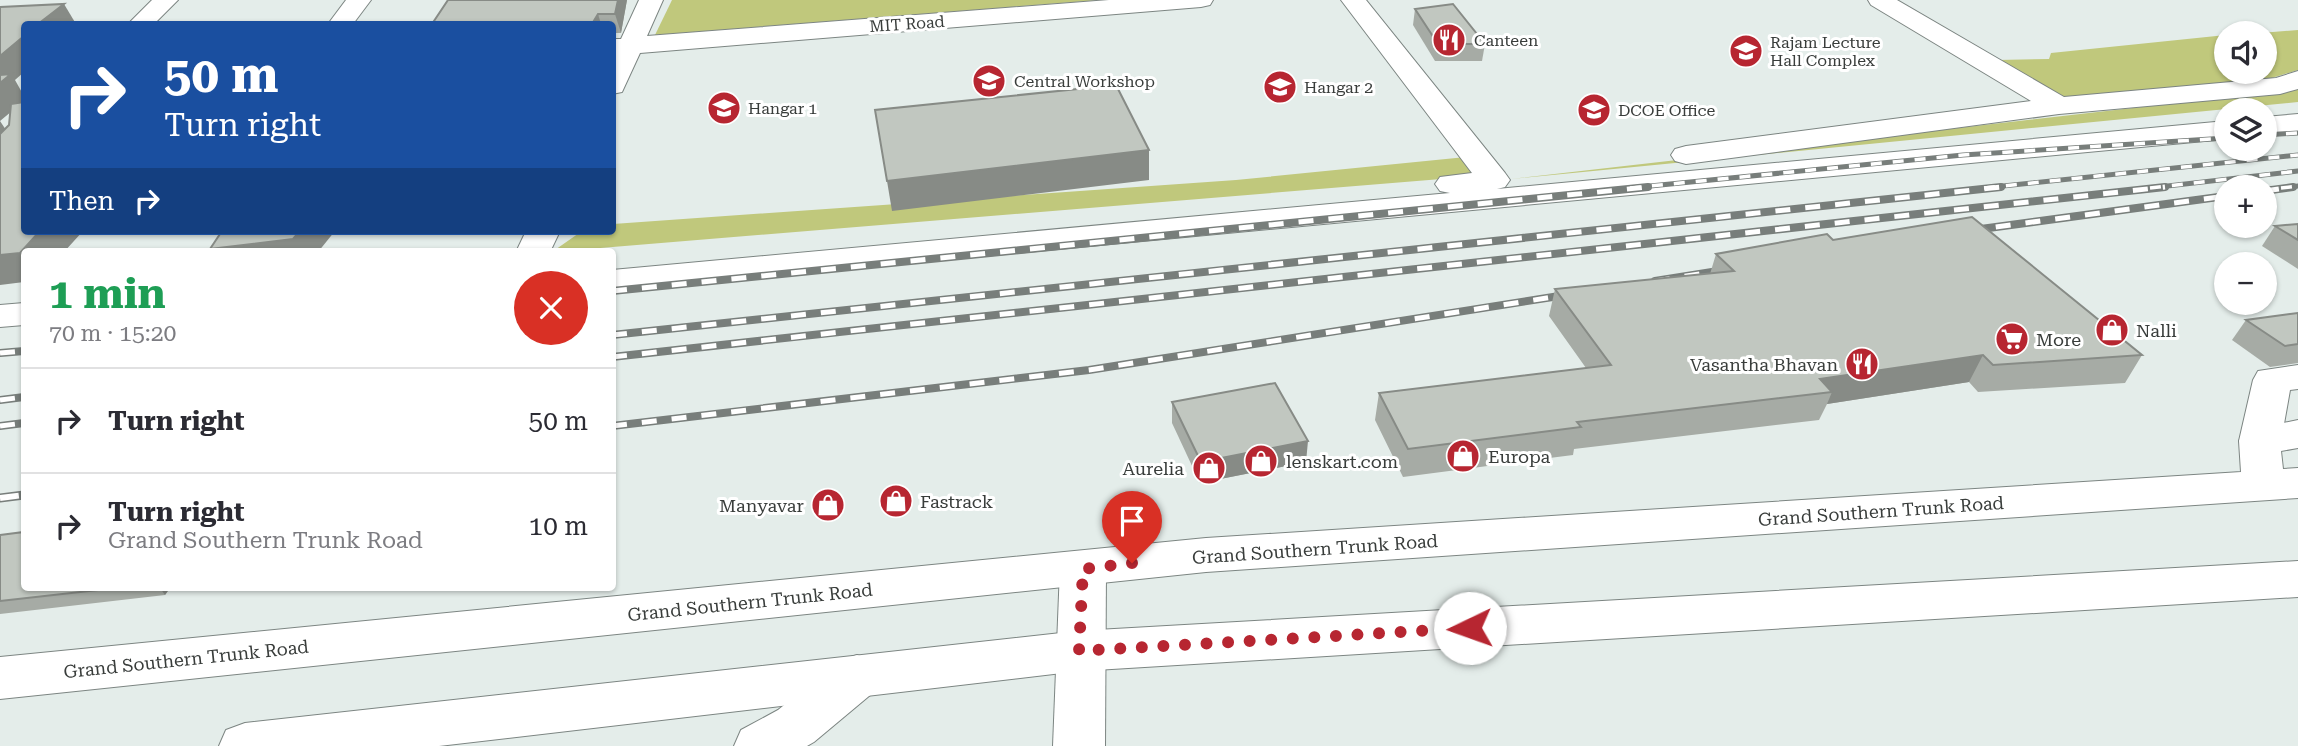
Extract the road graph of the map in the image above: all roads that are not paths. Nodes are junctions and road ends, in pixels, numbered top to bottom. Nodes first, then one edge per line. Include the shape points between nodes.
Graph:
1 (166, 0) edge
2 (359, 0) edge
3 (651, 0) edge
4 (1200, 0) edge
5 (1353, 0) edge
6 (1880, 0) edge
7 (1157, 2) edge
8 (143, 21) edge
9 (342, 21) edge
10 (622, 46) edge
11 (616, 70) edge
12 (2298, 79) edge
13 (2059, 106) junction
14 (2298, 123) edge
15 (2277, 125) edge
16 (2214, 131) edge
17 (1494, 180) junction
18 (616, 256) edge
19 (616, 281) edge
20 (21, 314) edge
21 (0, 316) edge
22 (21, 336) edge
23 (0, 338) edge
24 (2298, 377) edge
25 (2279, 438) edge
26 (2281, 485) edge
27 (1083, 569) junction
28 (2298, 579) edge
29 (2252, 584) junction
30 (2298, 605) edge
31 (1079, 651) junction
32 (857, 676) junction
33 (0, 678) edge
34 (245, 746) edge
35 (760, 746) edge
36 (1079, 746) edge

1 - 8 main road
2 - 9 main road
3 - 10 main road
4 - 7 main road, MIT Road
5 - 17 main road
6 - 13 main road
7 - 10 main road, MIT Road
10 - 11 main road
12 - 13 main road via 2280,86
13 - 17 main road
14 - 15 main road
16 - 19 main road
17 - 18 main road
20 - 21 main road
22 - 23 main road
24 - 25 main road via 2272,380
25 - 26 main road
26 - 27 main road, Grand Southern Trunk Road via 1220,554
27 - 31 main road
27 - 33 main road, Grand Southern Trunk Road
28 - 29 main road
29 - 30 main road
29 - 31 main road
31 - 32 main road
31 - 36 main road
32 - 34 main road
32 - 35 main road via 796,726

